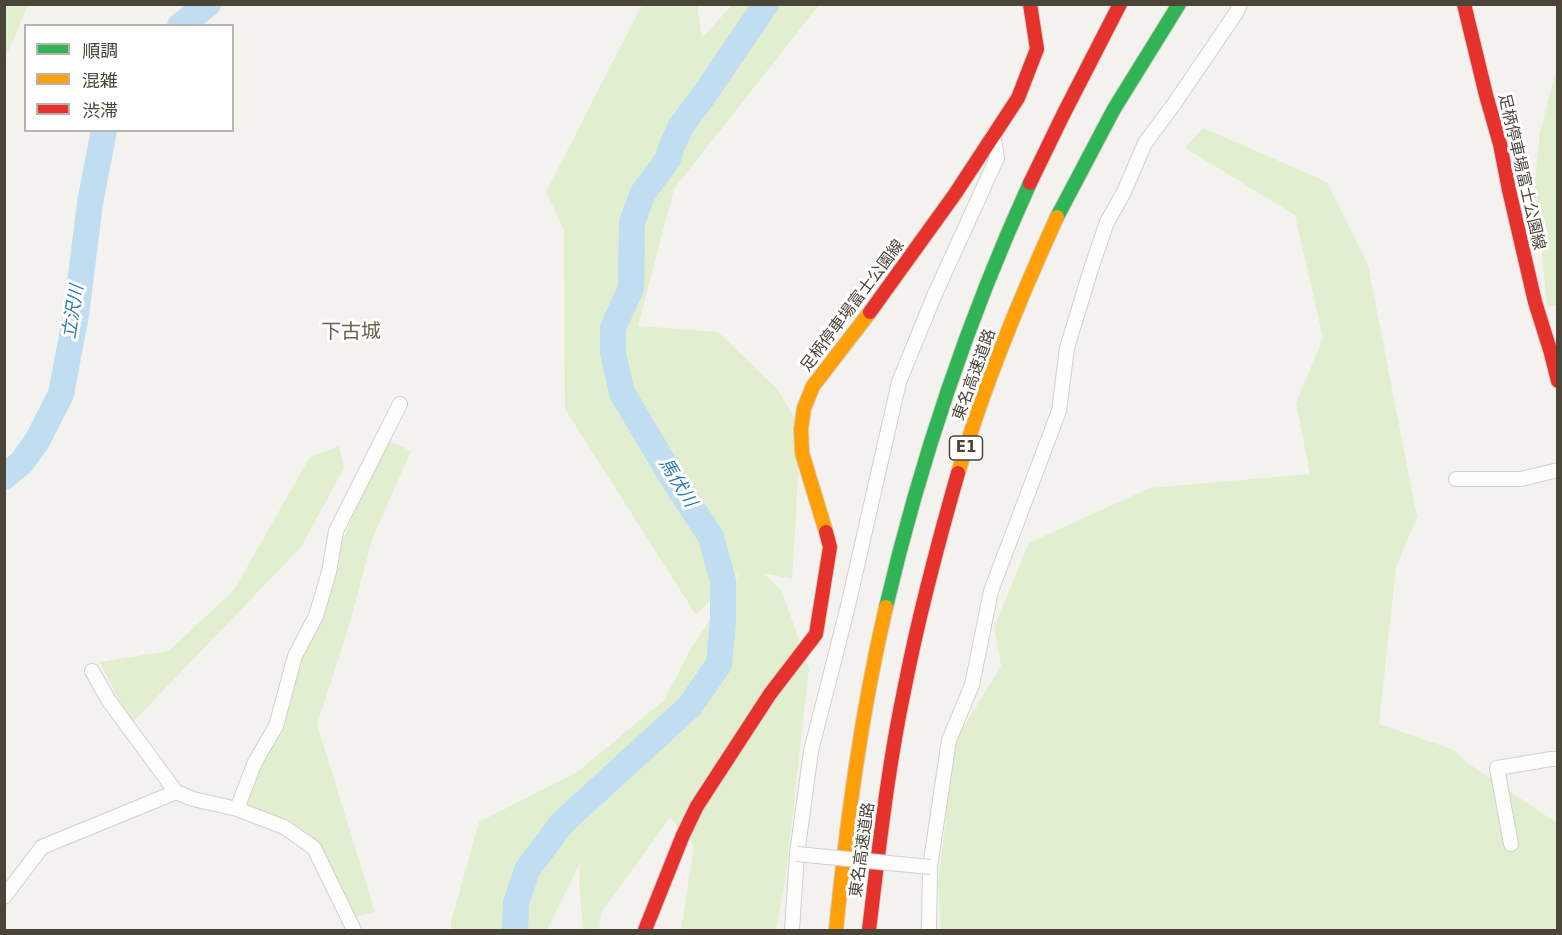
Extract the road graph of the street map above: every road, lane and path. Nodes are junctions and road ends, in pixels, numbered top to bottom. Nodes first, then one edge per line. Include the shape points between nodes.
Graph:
1 (1030, 4) edge
2 (1120, 4) edge
3 (1179, 4) edge
4 (1240, 4) edge
5 (1464, 4) edge
6 (993, 135) junction
7 (1557, 381) edge
8 (400, 404) dead end
9 (1557, 470) edge
10 (1456, 479) dead end
11 (92, 671) dead end
12 (1557, 759) edge
13 (176, 792) junction
14 (237, 810) junction
15 (1511, 844) dead end
16 (797, 854) junction
17 (930, 867) junction
18 (4, 897) edge
19 (354, 930) edge
20 (645, 930) edge
21 (792, 930) edge
22 (836, 930) edge
23 (869, 930) edge
24 (929, 930) edge

1 - 6 main road, 足柄停車場富士公園線 via 1037,49 1017,98
2 - 22 main road, 東名高速道路 / E1 via 1054,132 1010,230 943,407 885,609 849,808
3 - 23 main road, 東名高速道路 / E1 via 1145,56 1065,201 1014,317 967,446 920,610 902,694
4 - 17 street via 1145,142 1107,222 1067,348 1059,411 991,591 972,685 949,740
5 - 7 main road, 足柄停車場富士公園線 via 1500,144 1534,302
6 - 16 street via 997,158 898,382 811,751
6 - 20 main road, 足柄停車場富士公園線 via 916,249 813,386 804,408 802,453 830,548 816,634 770,694 696,806
8 - 14 street via 336,531 316,616 295,656 276,726 255,762
9 - 10 street via 1521,479
11 - 13 street via 109,701
12 - 15 street via 1497,768
13 - 14 street
13 - 18 street via 42,847
14 - 19 street via 284,827 314,848
16 - 17 street, bridge
16 - 21 street
17 - 24 street

